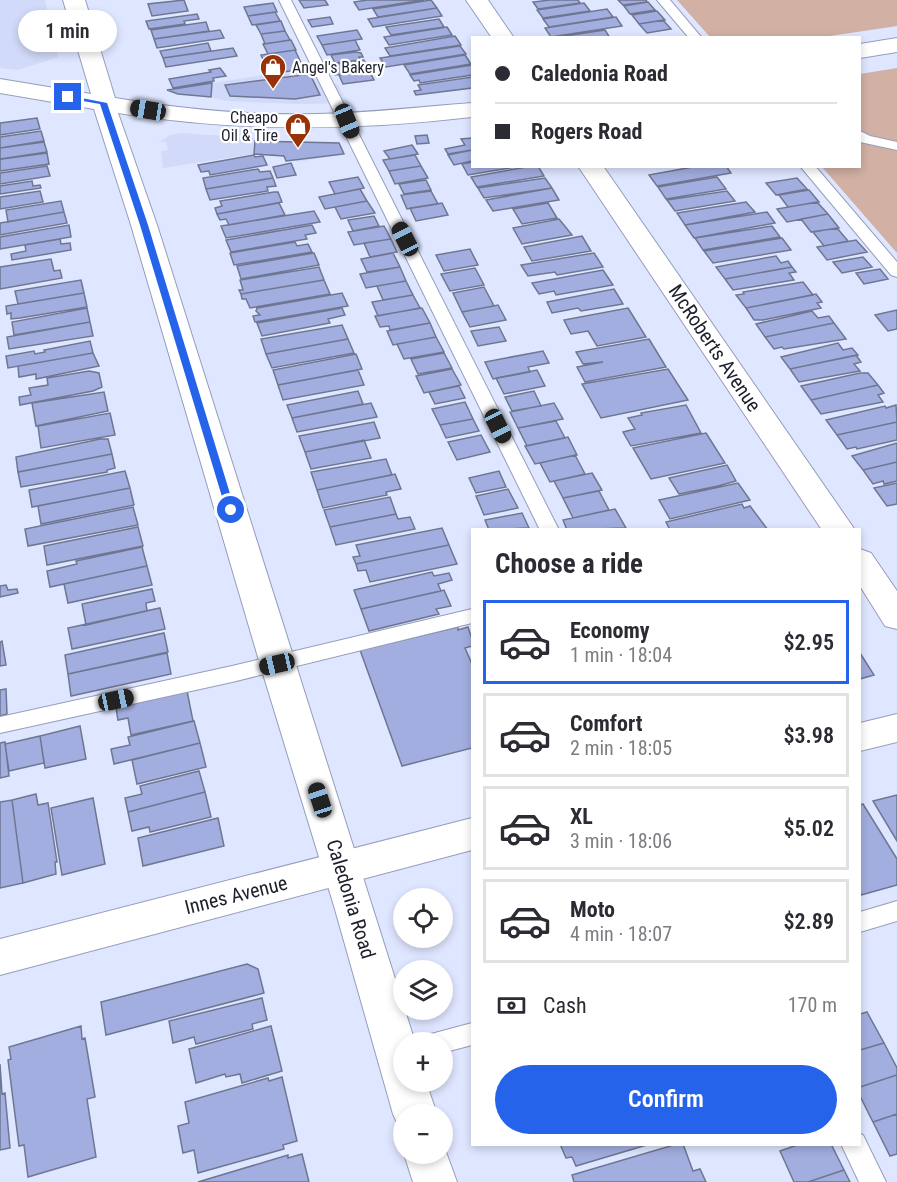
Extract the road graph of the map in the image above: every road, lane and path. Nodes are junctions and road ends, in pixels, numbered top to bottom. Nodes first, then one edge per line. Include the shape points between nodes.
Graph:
1 (74, 0) edge
2 (285, 0) edge
3 (477, 0) edge
4 (663, 0) edge
5 (502, 36) edge
6 (694, 36) edge
7 (897, 45) edge
8 (861, 51) edge
9 (0, 86) edge
10 (103, 103) junction
11 (471, 110) edge
12 (347, 121) junction
13 (861, 136) edge
14 (897, 146) edge
15 (591, 168) edge
16 (809, 168) edge
17 (897, 272) edge
18 (549, 528) edge
19 (838, 528) edge
20 (861, 563) edge
21 (471, 616) edge
22 (897, 618) edge
23 (277, 664) junction
24 (0, 725) edge
25 (897, 728) edge
26 (861, 737) edge
27 (471, 834) edge
28 (342, 868) junction
29 (897, 911) edge
30 (861, 922) edge
31 (0, 957) edge
32 (471, 1034) edge
33 (393, 1035) edge
34 (453, 1039) edge
35 (855, 1146) edge
36 (429, 1164) edge
37 (435, 1182) edge
38 (873, 1182) edge

1 - 10 street, Caledonia Road via 100,81
2 - 12 lane
3 - 5 street
4 - 6 lane
7 - 8 street
9 - 10 street
10 - 12 street via 223,119
10 - 23 street, Caledonia Road via 144,225
11 - 12 street
12 - 18 lane
13 - 14 lane
15 - 19 street, McRoberts Avenue
16 - 17 lane
20 - 22 street
21 - 23 lane
23 - 24 lane
23 - 28 street, Caledonia Road
25 - 26 street
27 - 28 street, Innes Avenue
28 - 31 street, Innes Avenue
28 - 33 street, Caledonia Road
29 - 30 lane
32 - 34 lane
35 - 38 lane
36 - 37 street

